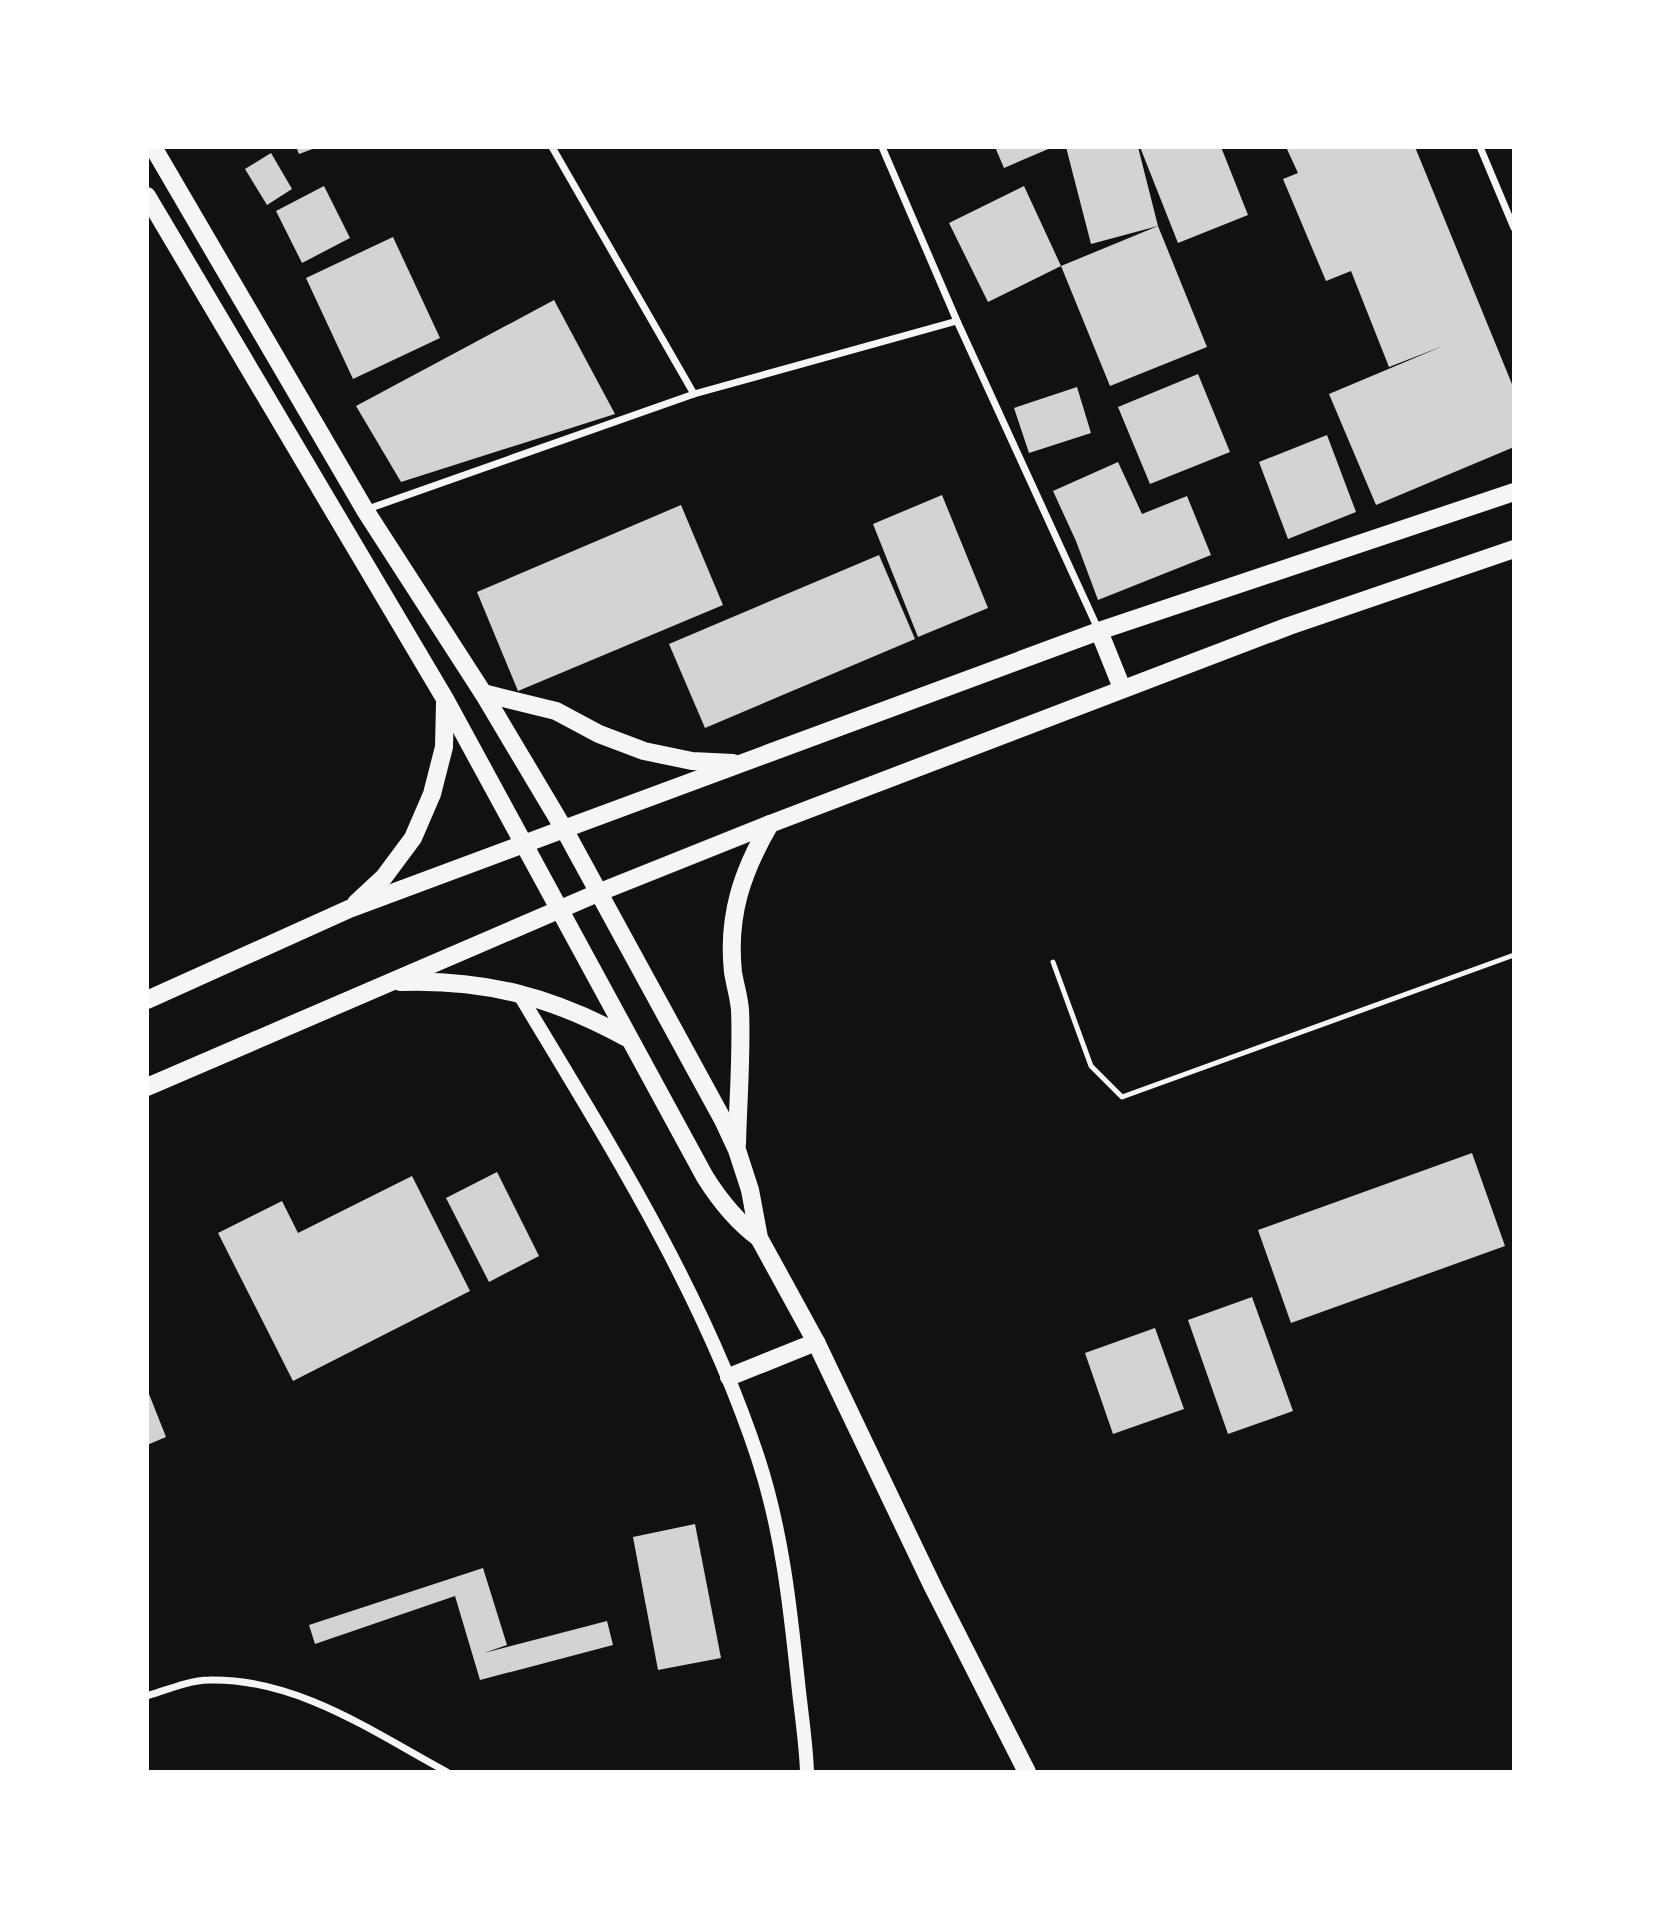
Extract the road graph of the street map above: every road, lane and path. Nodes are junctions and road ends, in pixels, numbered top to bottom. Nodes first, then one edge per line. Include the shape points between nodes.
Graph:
1 (153, 147) edge
2 (552, 147) edge
3 (882, 147) edge
4 (1480, 147) edge
5 (147, 196) edge
6 (1514, 228) edge
7 (957, 321) junction
8 (694, 394) junction
9 (1514, 492) edge
10 (365, 510) junction
11 (1514, 548) edge
12 (1099, 631) junction
13 (1122, 688) junction
14 (483, 693) junction
15 (445, 699) junction
16 (740, 764) junction
17 (770, 824) junction
18 (564, 829) junction
19 (523, 845) junction
20 (600, 892) junction
21 (349, 909) junction
22 (559, 911) junction
23 (1514, 955) edge
24 (1053, 962) dead end
25 (386, 983) junction
26 (518, 992) junction
27 (147, 1000) edge
28 (628, 1039) junction
29 (147, 1087) edge
30 (737, 1150) junction
31 (759, 1238) junction
32 (816, 1342) junction
33 (729, 1377) junction
34 (147, 1696) edge
35 (447, 1772) edge
36 (807, 1772) edge
37 (1027, 1772) edge

1 - 10 main road
2 - 8 street
3 - 7 street
4 - 6 street
5 - 15 main road
7 - 8 street
7 - 12 street
8 - 10 street
9 - 12 main road
10 - 14 main road
11 - 13 main road
12 - 13 main road
12 - 16 main road
13 - 17 main road
14 - 16 main road via 556,711 644,751
14 - 18 main road
15 - 19 main road
15 - 21 main road via 444,747 418,827 384,877
16 - 18 main road
17 - 20 main road
17 - 30 main road via 750,857 732,933 740,1008
18 - 19 main road
18 - 20 main road
19 - 21 main road
19 - 22 main road
20 - 22 main road
20 - 30 main road
21 - 27 main road
22 - 25 main road
22 - 28 main road
23 - 24 lane via 1122,1097 1091,1066
25 - 26 main road via 430,981
25 - 29 main road
26 - 28 main road via 556,1003
26 - 33 main road via 690,1289
28 - 31 main road via 722,1203
30 - 31 main road
31 - 32 main road
32 - 33 main road
32 - 37 main road
33 - 36 main road via 759,1460 780,1538
34 - 35 street via 208,1680 262,1684 317,1702

